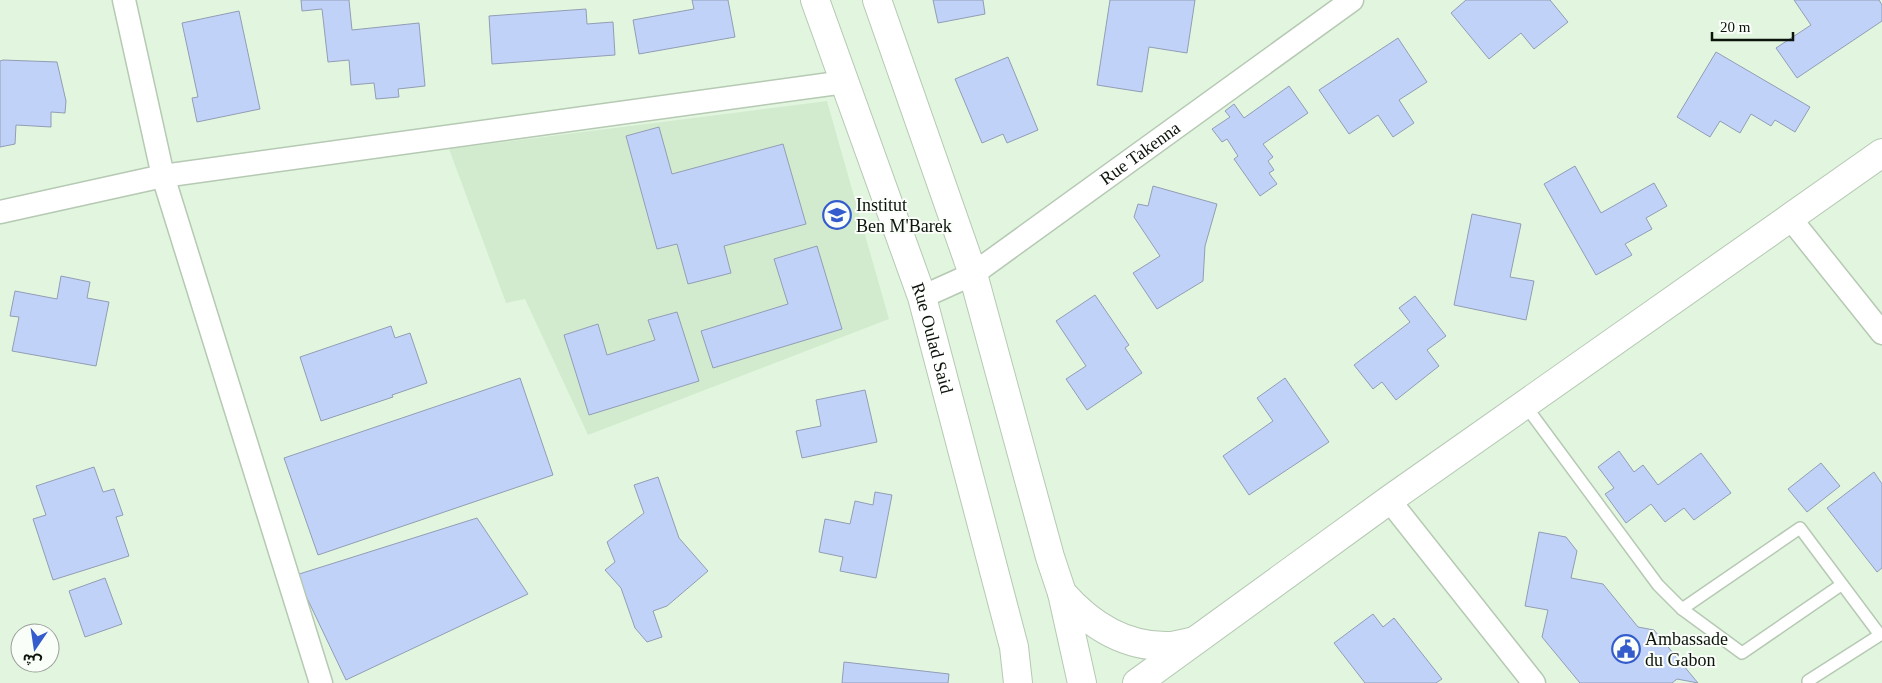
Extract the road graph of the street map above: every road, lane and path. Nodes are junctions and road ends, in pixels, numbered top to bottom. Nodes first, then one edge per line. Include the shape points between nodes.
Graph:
1 (124, 0) edge
2 (815, 0) edge
3 (877, 0) edge
4 (1339, 4) edge
5 (845, 82) junction
6 (1882, 153) edge
7 (163, 176) junction
8 (0, 212) edge
9 (1790, 218) junction
10 (973, 274) junction
11 (922, 297) junction
12 (1882, 333) edge
13 (1524, 405) junction
14 (1389, 500) junction
15 (1841, 584) junction
16 (1062, 593) junction
17 (1682, 609) junction
18 (1195, 641) junction
19 (1808, 681) dead end
20 (321, 683) edge
21 (1018, 683) edge
22 (1082, 683) edge
23 (1138, 683) edge
24 (1534, 683) edge

1 - 7 street
2 - 5 street, Rue Oulad Said
3 - 10 street
4 - 10 street, Rue Takenna
5 - 7 street
5 - 11 street, Rue Oulad Said
6 - 9 street
7 - 8 street
7 - 20 street
9 - 12 street
9 - 13 street
10 - 11 street, Rue Takenna
10 - 16 street
11 - 21 street, Rue Oulad Said via 1014,647
13 - 14 street
13 - 17 lane via 1658,584
14 - 18 street
14 - 24 street
15 - 17 lane via 1742,653
15 - 17 lane via 1800,528
15 - 19 lane via 1880,635
16 - 18 street via 1099,627 1122,638 1171,646
16 - 22 street
18 - 23 street

